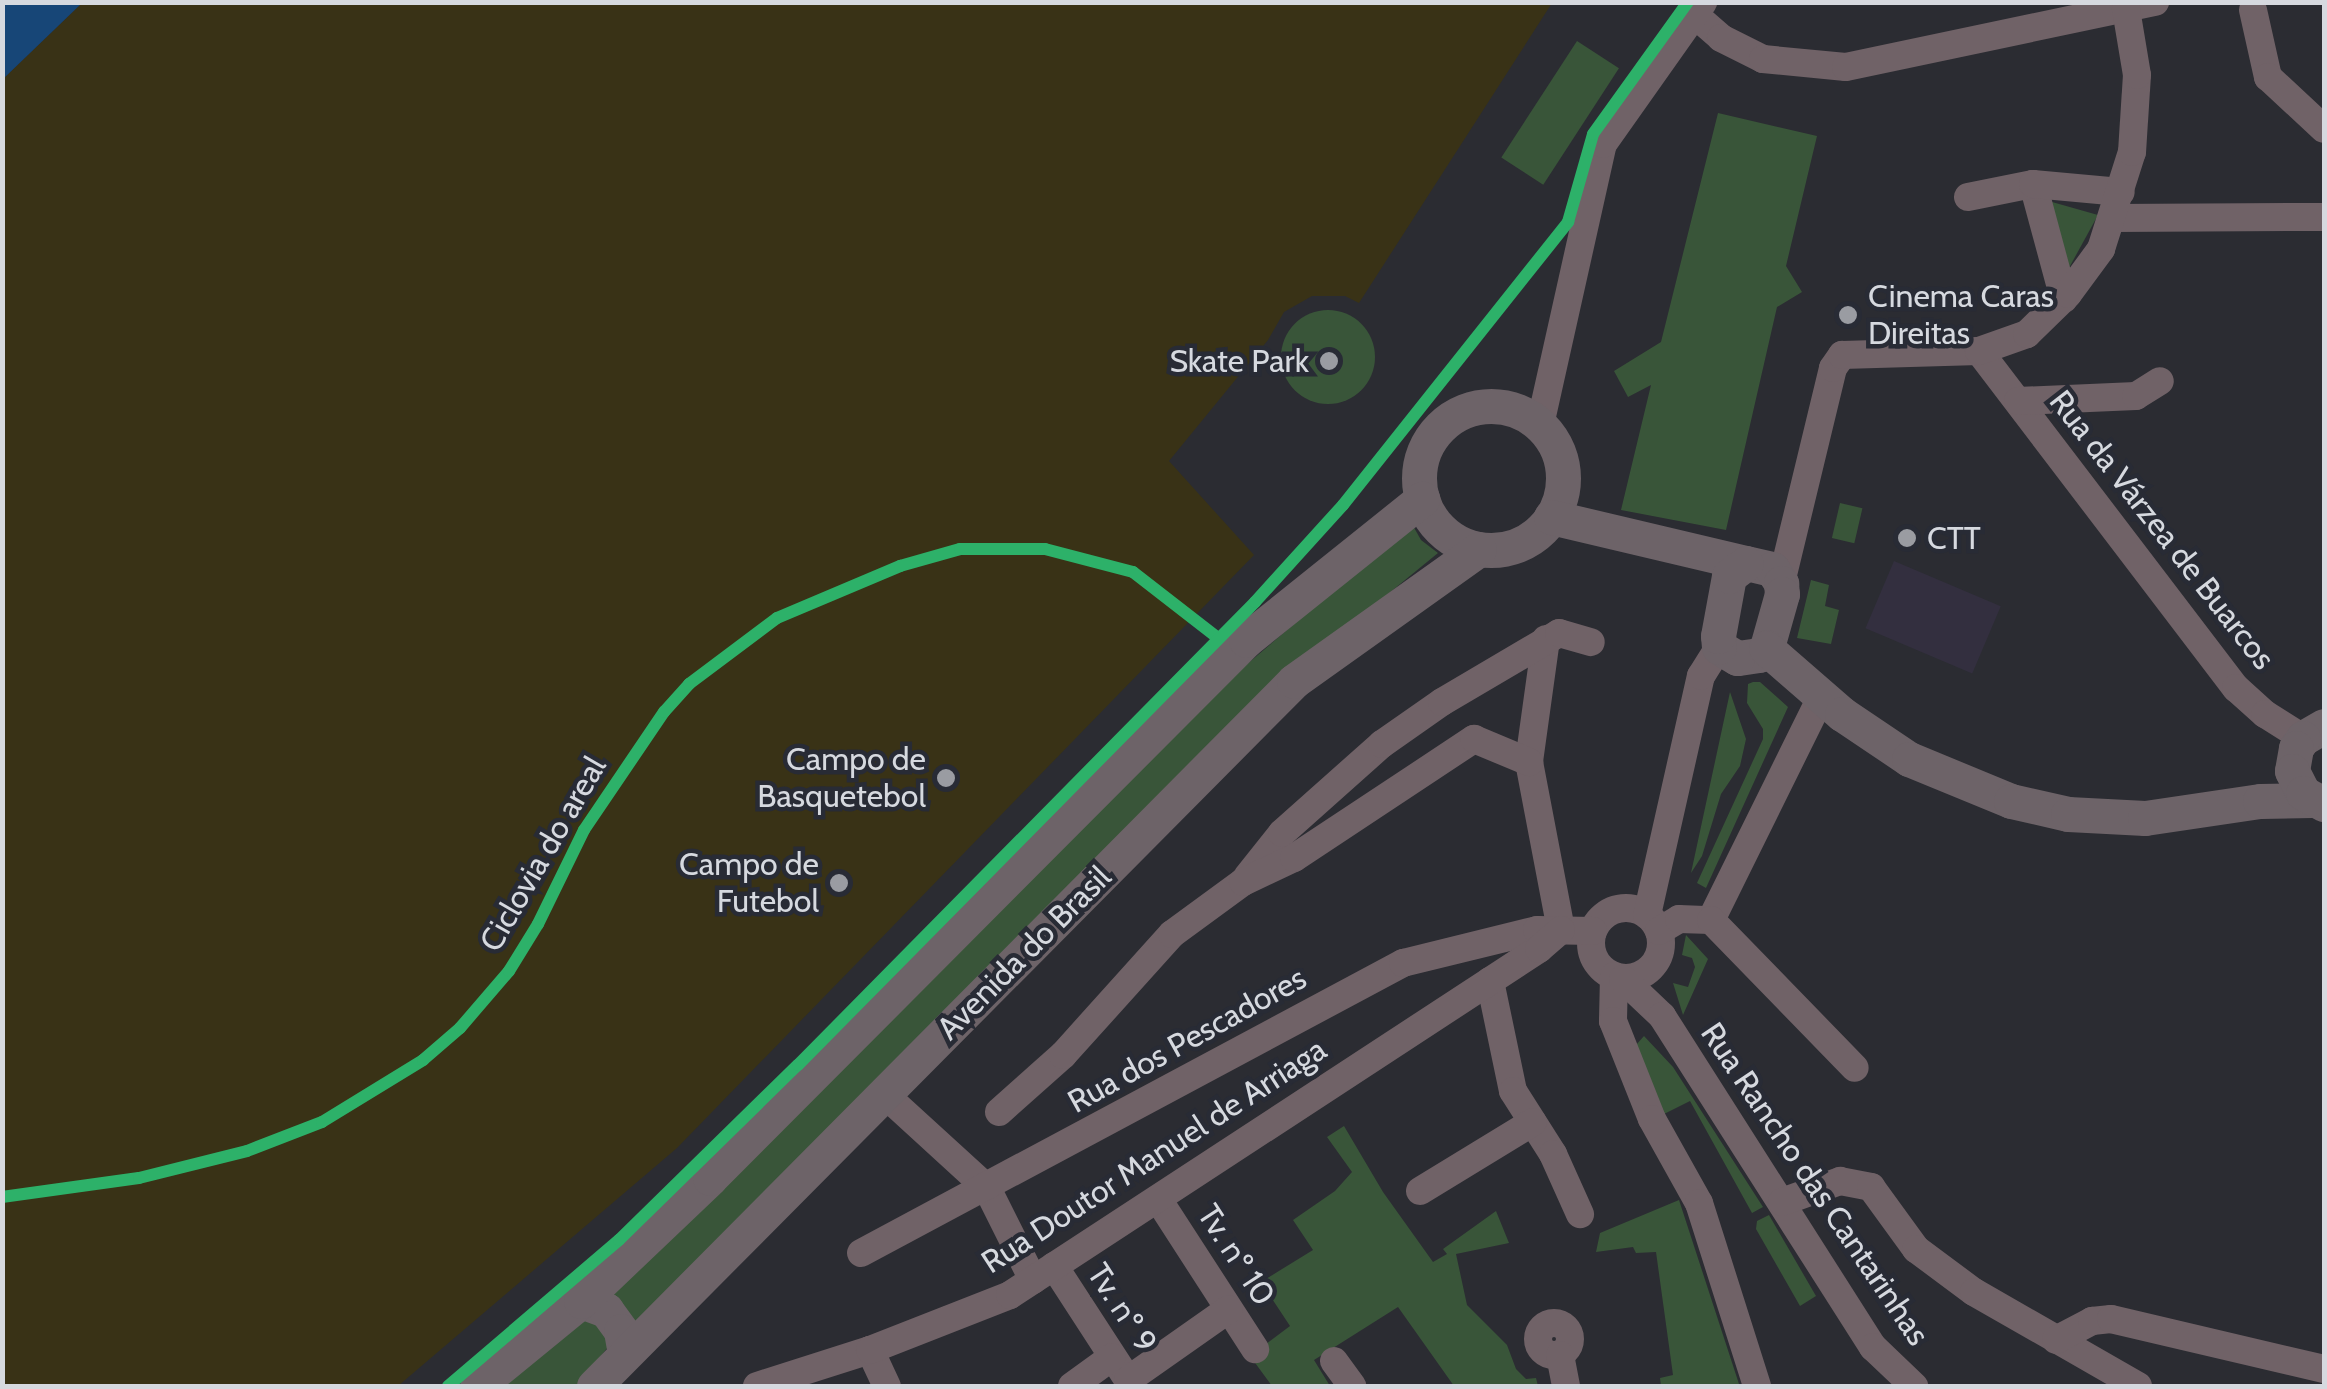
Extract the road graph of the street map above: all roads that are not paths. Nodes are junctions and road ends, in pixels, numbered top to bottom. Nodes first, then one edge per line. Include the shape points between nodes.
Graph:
1 (2155, 2) edge
2 (1699, 9) edge
3 (2126, 9) junction
4 (2253, 10) dead end
5 (2324, 129) edge
6 (2033, 184) junction
7 (1968, 197) dead end
8 (2117, 205) junction
9 (2324, 217) edge
10 (2064, 299) junction
11 (1978, 351) junction
12 (2160, 381) dead end
13 (2018, 401) junction
14 (1540, 425) junction
15 (1422, 499) junction
16 (1551, 517) junction
17 (1479, 549) junction
18 (1692, 552) junction
19 (1746, 563) junction
20 (1781, 583) junction
21 (1724, 595) junction
22 (1546, 639) junction
23 (1591, 642) dead end
24 (1719, 647) junction
25 (1766, 648) junction
26 (1821, 696) junction
27 (2306, 741) edge
28 (1529, 762) junction
29 (2260, 801) junction
30 (2318, 802) edge
31 (1243, 882) junction
32 (1711, 920) junction
33 (1653, 923) junction
34 (1561, 930) junction
35 (1593, 932) junction
36 (1657, 961) junction
37 (1618, 977) junction
38 (1490, 981) junction
39 (1662, 1016) junction
40 (1621, 1042) junction
41 (1855, 1068) dead end
42 (883, 1093) junction
43 (998, 1112) dead end
44 (1533, 1122) junction
45 (987, 1188) junction
46 (1420, 1190) dead end
47 (1158, 1199) junction
48 (1782, 1202) junction
49 (1580, 1214) dead end
50 (861, 1253) dead end
51 (1044, 1273) junction
52 (581, 1302) junction
53 (1229, 1310) junction
54 (2056, 1340) junction
55 (1255, 1349) dead end
56 (870, 1350) junction
57 (626, 1354) junction
58 (1560, 1354) dead end
59 (1334, 1361) dead end
60 (2324, 1369) edge
61 (1124, 1374) edge
62 (821, 1376) edge
63 (477, 1386) edge
64 (594, 1386) edge
65 (757, 1386) edge
66 (888, 1386) edge
67 (1072, 1386) edge
68 (1352, 1386) edge
69 (1566, 1386) edge
70 (1757, 1386) edge
71 (1914, 1386) edge
72 (2138, 1386) edge

1 - 3 street
2 - 3 street via 1741,50 1816,67 1846,67
2 - 14 street via 1603,144
3 - 8 street via 2136,74 2132,152
4 - 5 street via 2268,78
6 - 7 street
6 - 8 street
6 - 10 street
8 - 9 street
8 - 10 street via 2101,249
10 - 11 street via 2027,334
11 - 13 street, Rua da Várzea de Buarcos
11 - 20 street via 1842,355 1833,368
12 - 13 street via 2136,396
13 - 27 street, Rua da Várzea de Buarcos via 2236,688
14 - 15 main road via 1498,406 1449,419 1425,448
14 - 16 main road via 1562,464 1562,492
15 - 17 main road via 1438,527
15 - 52 main road, Avenida do Brasil via 1246,640
16 - 17 main road via 1520,544
16 - 18 main road
17 - 42 main road, Avenida do Brasil via 1294,681
18 - 19 main road
18 - 21 main road
19 - 20 main road via 1764,564
19 - 21 main road via 1729,576
20 - 25 main road
21 - 24 main road
22 - 23 street via 1558,633
22 - 28 street
22 - 31 street via 1382,744 1282,833
24 - 25 main road via 1738,658
24 - 33 street via 1701,676
25 - 26 main road
26 - 29 main road via 1936,773 2039,808 2145,818
26 - 32 street
27 - 29 main road
27 - 30 main road via 2296,782
28 - 31 street via 1474,739 1294,858
28 - 34 street
29 - 30 main road
31 - 43 street via 1172,934 1063,1056
32 - 33 street
32 - 41 street
33 - 35 street via 1616,909
33 - 36 street
34 - 35 street, Rua dos Pescadores
34 - 38 street, Rua Doutor Manuel de Arriaga
34 - 45 street, Rua dos Pescadores via 1403,962
35 - 37 street via 1597,963
36 - 37 street via 1642,975
36 - 39 street, Rua Rancho das Cantarinhas
37 - 39 street, Rua Rancho das Cantarinhas
37 - 40 street via 1610,1006
38 - 44 street via 1513,1091
38 - 47 street, Rua Doutor Manuel de Arriaga
39 - 40 street via 1634,1023
39 - 48 street, Rua Rancho das Cantarinhas
40 - 70 street via 1652,1119 1698,1203
42 - 45 street
42 - 57 main road, Avenida do Brasil
44 - 46 street
44 - 49 street
45 - 50 street, Rua dos Pescadores
45 - 51 street, Tv. nº 9
47 - 51 street, Rua Doutor Manuel de Arriaga
47 - 53 street, Tv. nº 10
48 - 54 street via 1840,1180 1871,1187 1916,1249
48 - 71 street, Rua Rancho das Cantarinhas via 1873,1348
51 - 56 street, Rua Doutor Manuel de Arriaga via 1010,1295
51 - 61 street, Tv. nº 9
52 - 57 main road via 606,1310
52 - 63 main road, Avenida do Brasil
53 - 55 street, Tv. nº 10
53 - 61 street
54 - 60 street via 2092,1321 2112,1319
54 - 72 street
56 - 62 street, Rua Doutor Manuel de Arriaga
56 - 66 street
57 - 64 main road, Avenida do Brasil
58 - 69 street
59 - 68 street
61 - 67 street
62 - 65 street, Rua Doutor Manuel de Arriaga

